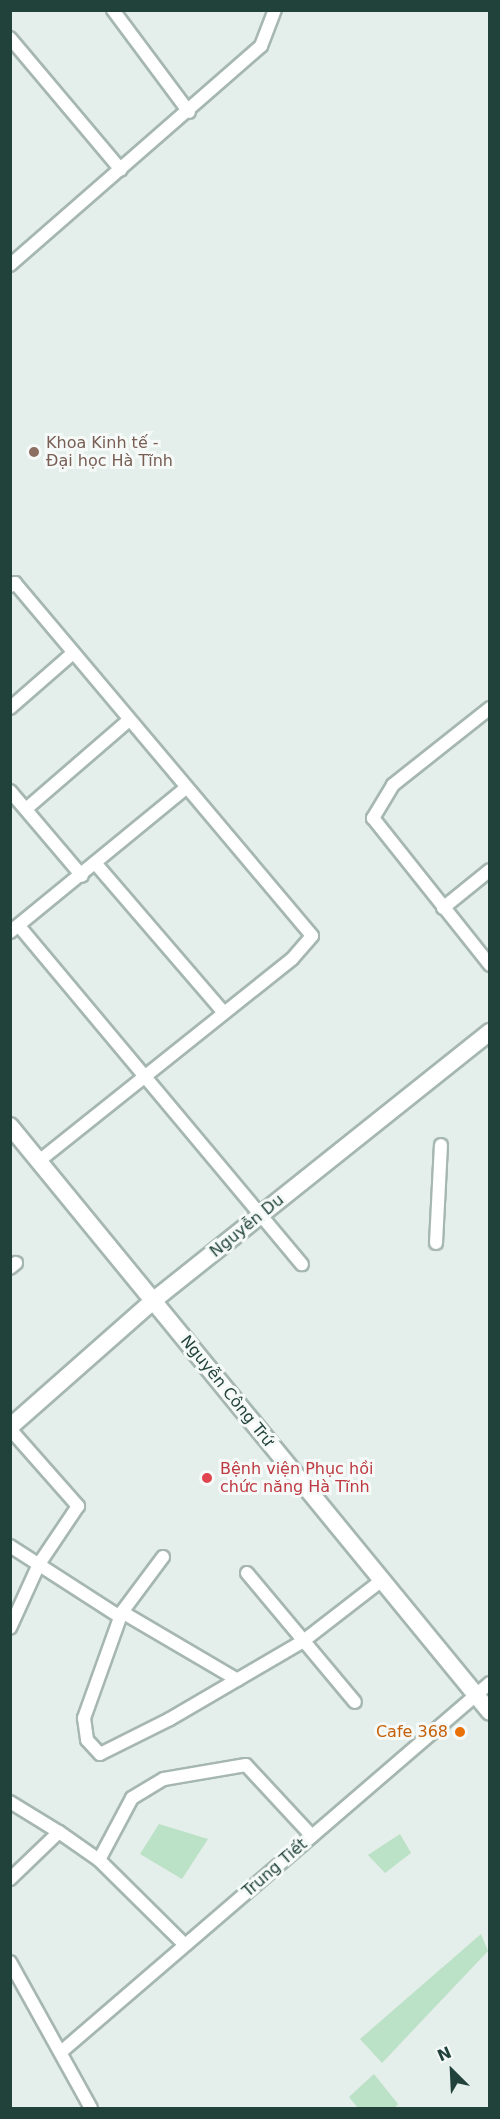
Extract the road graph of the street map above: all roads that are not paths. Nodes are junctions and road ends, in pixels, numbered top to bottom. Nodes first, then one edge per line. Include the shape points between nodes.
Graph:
1 (112, 10) edge
2 (275, 10) edge
3 (10, 38) edge
4 (189, 112) junction
5 (121, 170) junction
6 (10, 265) edge
7 (10, 586) edge
8 (73, 653) junction
9 (10, 708) edge
10 (489, 708) edge
11 (129, 720) junction
12 (186, 788) junction
13 (10, 791) edge
14 (26, 809) junction
15 (96, 864) junction
16 (489, 870) edge
17 (82, 876) junction
18 (443, 908) junction
19 (13, 928) edge
20 (489, 964) edge
21 (224, 1013) junction
22 (489, 1032) edge
23 (143, 1078) junction
24 (14, 1135) edge
25 (441, 1145) dead end
26 (39, 1161) junction
27 (262, 1214) junction
28 (436, 1243) dead end
29 (302, 1264) dead end
30 (154, 1300) junction
31 (10, 1428) edge
32 (10, 1546) edge
33 (163, 1557) dead end
34 (39, 1564) junction
35 (247, 1573) dead end
36 (381, 1581) junction
37 (121, 1614) junction
38 (10, 1628) edge
39 (302, 1642) junction
40 (238, 1680) junction
41 (489, 1683) edge
42 (474, 1695) junction
43 (356, 1702) dead end
44 (489, 1712) edge
45 (10, 1802) edge
46 (59, 1832) junction
47 (312, 1836) junction
48 (99, 1860) junction
49 (10, 1879) edge
50 (185, 1945) junction
51 (10, 1962) edge
52 (61, 2052) junction
53 (90, 2109) edge

1 - 4 street
2 - 4 street via 261,46
3 - 5 street
4 - 5 street
5 - 6 street
7 - 8 street via 15,583
8 - 9 street
8 - 11 street
10 - 18 street via 393,785 373,818
11 - 12 street
11 - 14 street
12 - 15 street
12 - 21 street via 312,936 292,959
13 - 14 street
14 - 17 street
15 - 17 street
15 - 21 street
16 - 18 street
17 - 19 street
18 - 20 street
19 - 23 street
21 - 23 street
22 - 27 main road, Nguyễn Du
23 - 26 street
23 - 27 street
24 - 26 main road, Nguyễn Công Trứ
25 - 28 street
26 - 30 main road, Nguyễn Công Trứ
27 - 29 street
27 - 30 main road, Nguyễn Du
30 - 31 main road, Nguyễn Du
30 - 36 main road, Nguyễn Công Trứ
31 - 34 street via 78,1506
32 - 34 street
33 - 37 street
34 - 37 street
34 - 38 street
35 - 39 street
36 - 39 street
36 - 42 main road, Nguyễn Công Trứ
37 - 40 street
37 - 40 street via 84,1718 84,1733 96,1752 111,1750
39 - 40 street
39 - 43 street
41 - 42 street, Trung Tiết
42 - 44 main road, Nguyễn Công Trứ
42 - 47 street, Trung Tiết
45 - 46 street
46 - 48 street
46 - 49 street
47 - 48 street via 256,1773 239,1765 184,1774 140,1791 123,1810
47 - 50 street, Trung Tiết
48 - 50 street
50 - 52 street, Trung Tiết
51 - 52 street
52 - 53 street

